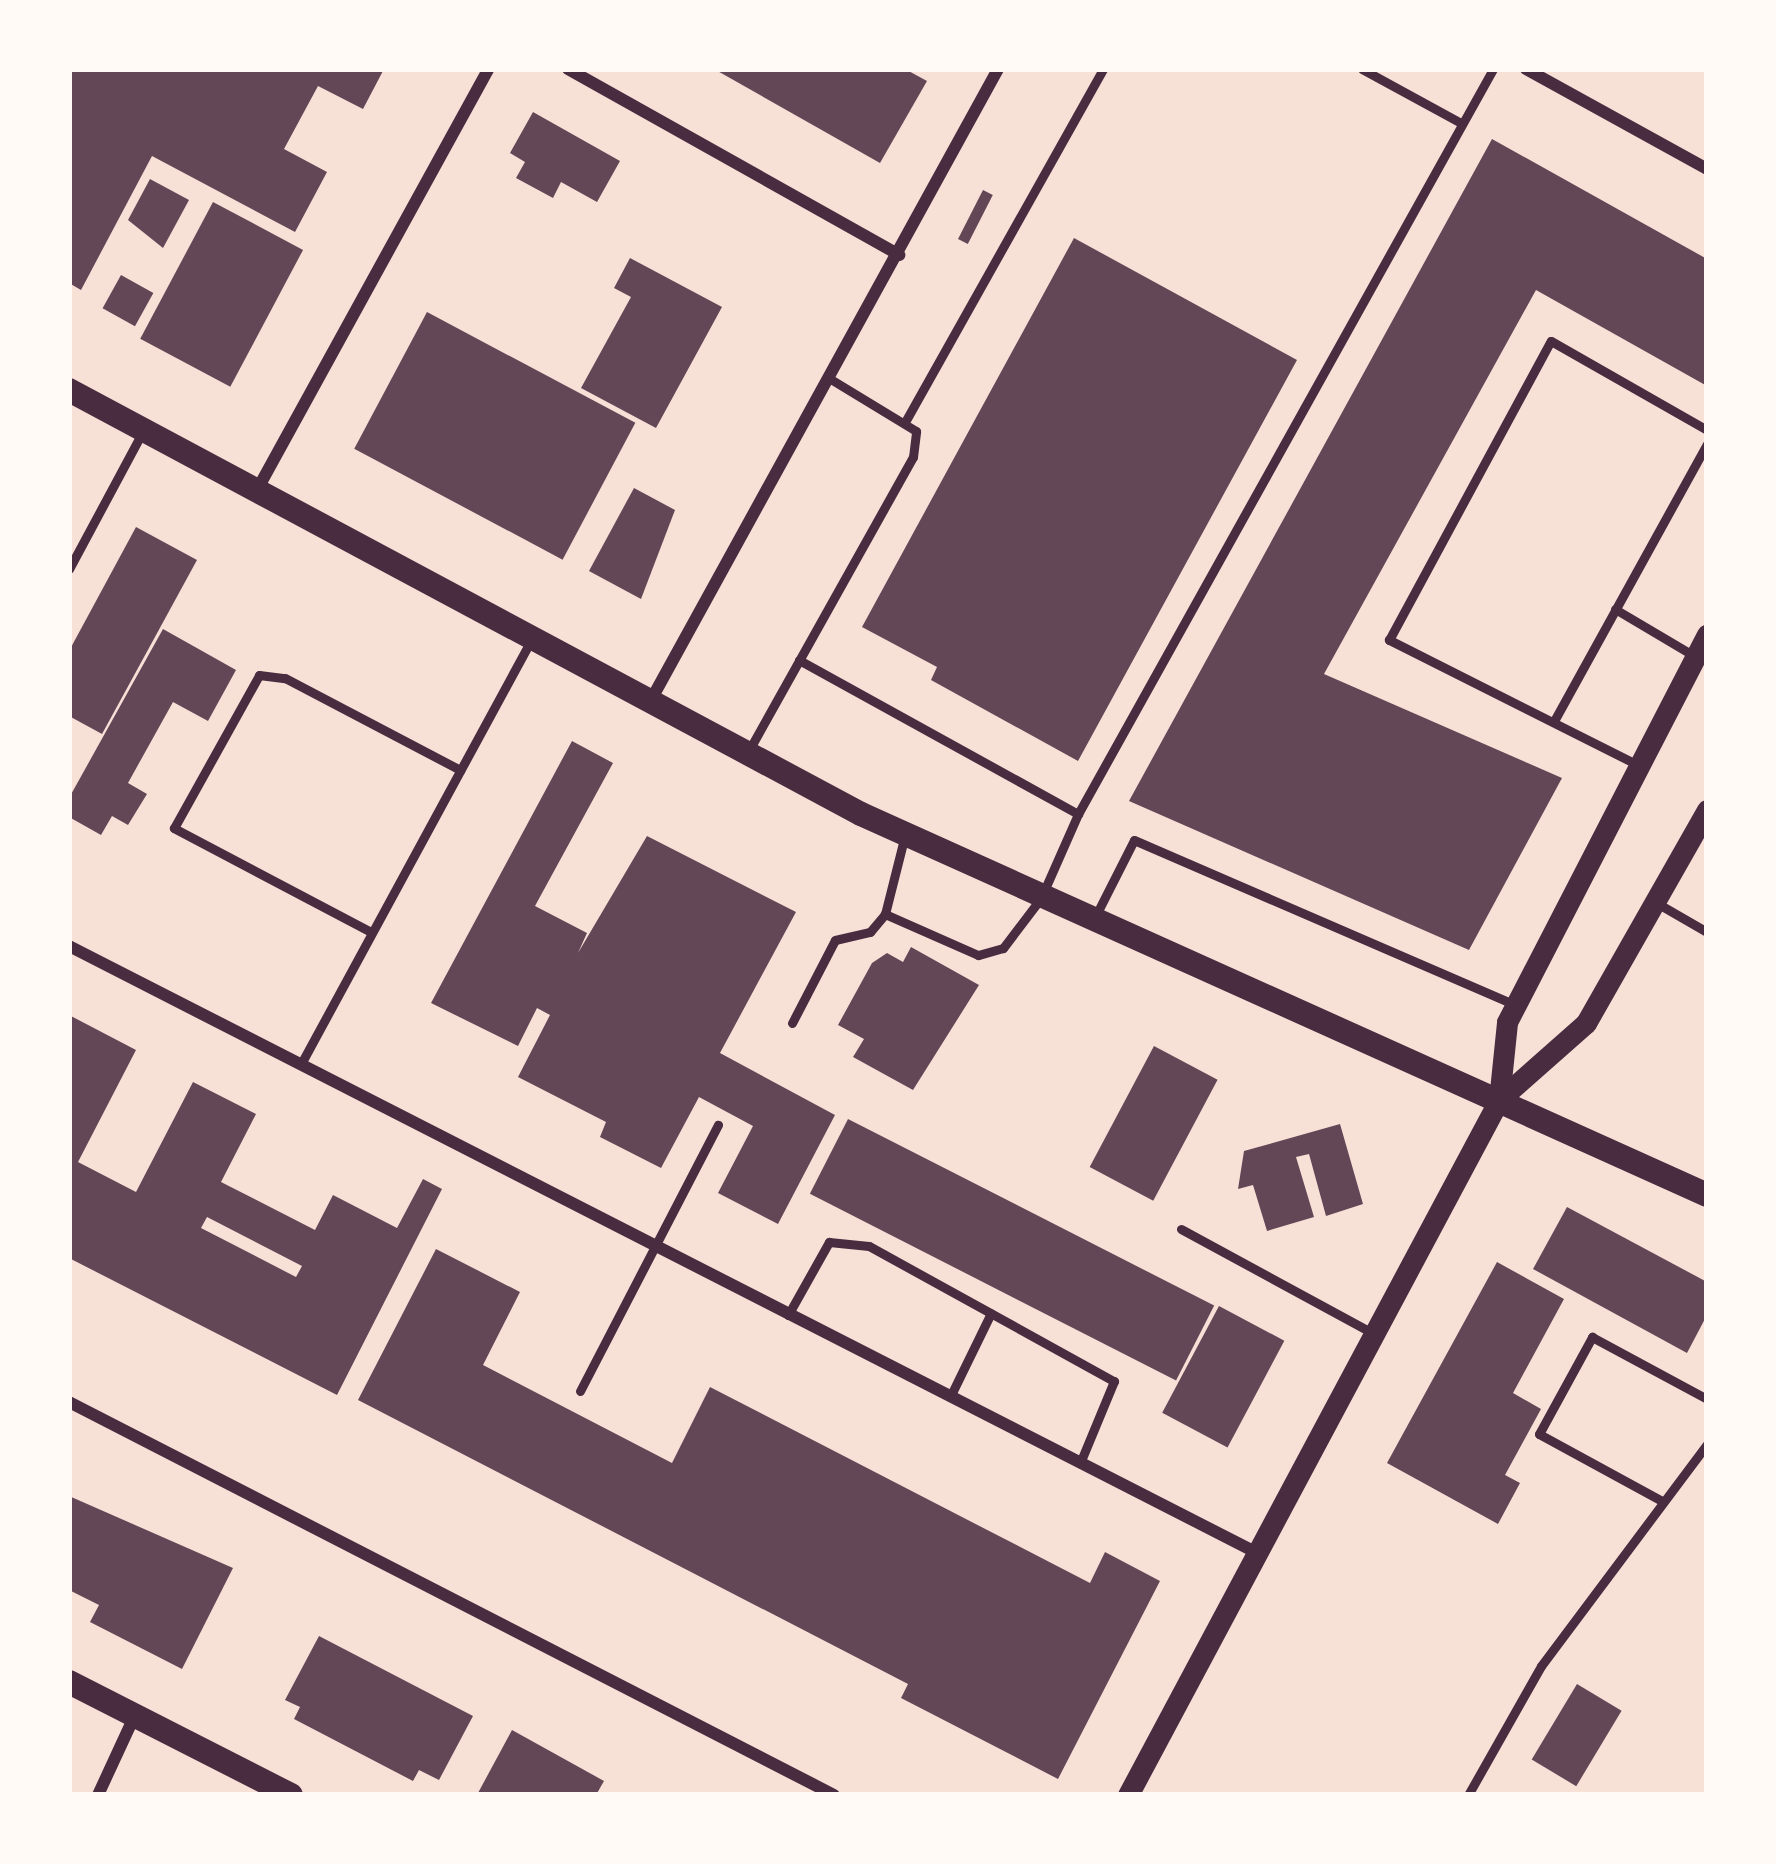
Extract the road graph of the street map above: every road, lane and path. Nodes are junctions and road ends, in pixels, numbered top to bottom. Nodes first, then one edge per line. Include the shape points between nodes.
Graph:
1 (488, 69) edge
2 (568, 69) edge
3 (998, 69) edge
4 (1103, 69) edge
5 (1362, 69) edge
6 (1493, 69) edge
7 (1526, 69) edge
8 (1461, 123) junction
9 (1707, 169) edge
10 (899, 255) junction
11 (829, 378) junction
12 (69, 390) edge
13 (905, 422) junction
14 (144, 430) junction
15 (1707, 430) edge
16 (1707, 444) edge
17 (257, 490) junction
18 (69, 569) edge
19 (1616, 610) junction
20 (1707, 635) edge
21 (534, 637) junction
22 (799, 660) junction
23 (1701, 660) edge
24 (651, 700) junction
25 (1554, 721) junction
26 (748, 752) junction
27 (1641, 767) junction
28 (460, 770) junction
29 (1707, 810) edge
30 (1078, 814) junction
31 (905, 835) junction
32 (1041, 898) junction
33 (1655, 902) junction
34 (885, 914) junction
35 (1093, 921) junction
36 (371, 932) junction
37 (1707, 932) edge
38 (69, 946) edge
39 (1516, 1004) junction
40 (792, 1023) dead end
41 (302, 1062) junction
42 (1499, 1100) junction
43 (718, 1125) dead end
44 (1707, 1195) edge
45 (1180, 1229) dead end
46 (656, 1248) junction
47 (991, 1313) junction
48 (788, 1315) junction
49 (1374, 1334) junction
50 (580, 1391) dead end
51 (950, 1396) junction
52 (1707, 1399) edge
53 (69, 1402) edge
54 (1707, 1444) edge
55 (1080, 1463) junction
56 (1662, 1501) junction
57 (1258, 1552) junction
58 (69, 1682) edge
59 (135, 1715) junction
60 (98, 1795) edge
61 (290, 1795) edge
62 (834, 1795) edge
63 (1128, 1795) edge
64 (1468, 1795) edge

1 - 17 street
2 - 10 street
3 - 10 street
4 - 13 lane
5 - 8 lane
6 - 8 lane
7 - 9 street
8 - 30 lane
10 - 11 street
11 - 13 lane
11 - 24 street
12 - 14 main road
13 - 22 lane via 913,457
14 - 17 main road
14 - 18 lane
15 - 25 lane via 1551,341 1388,640
16 - 19 lane
17 - 21 main road
19 - 23 lane
19 - 25 lane
20 - 23 street
21 - 24 main road
21 - 28 lane
22 - 26 lane
22 - 30 lane
23 - 27 street
24 - 26 main road
25 - 27 lane
26 - 31 main road
27 - 39 street
28 - 36 lane
28 - 36 lane via 285,678 259,675 174,828 194,847
29 - 33 street
30 - 32 lane
31 - 32 main road
31 - 34 lane
32 - 34 lane via 1003,948 978,955
32 - 35 main road
33 - 37 lane
33 - 42 street via 1586,1023
34 - 40 lane via 870,932 835,940
35 - 39 lane via 1134,840
35 - 42 main road
36 - 41 lane
38 - 41 street
39 - 42 street
41 - 46 street
42 - 44 main road
42 - 49 street
43 - 46 lane
45 - 49 lane
46 - 48 street
46 - 50 lane
47 - 48 lane via 842,1237
47 - 51 lane
47 - 55 lane via 1114,1382
48 - 51 street
49 - 57 street
51 - 55 street
52 - 56 lane via 1592,1336 1539,1434
53 - 62 street
54 - 56 lane
55 - 57 street
56 - 64 lane via 1540,1666
57 - 63 street
58 - 59 main road
59 - 60 street
59 - 61 main road

